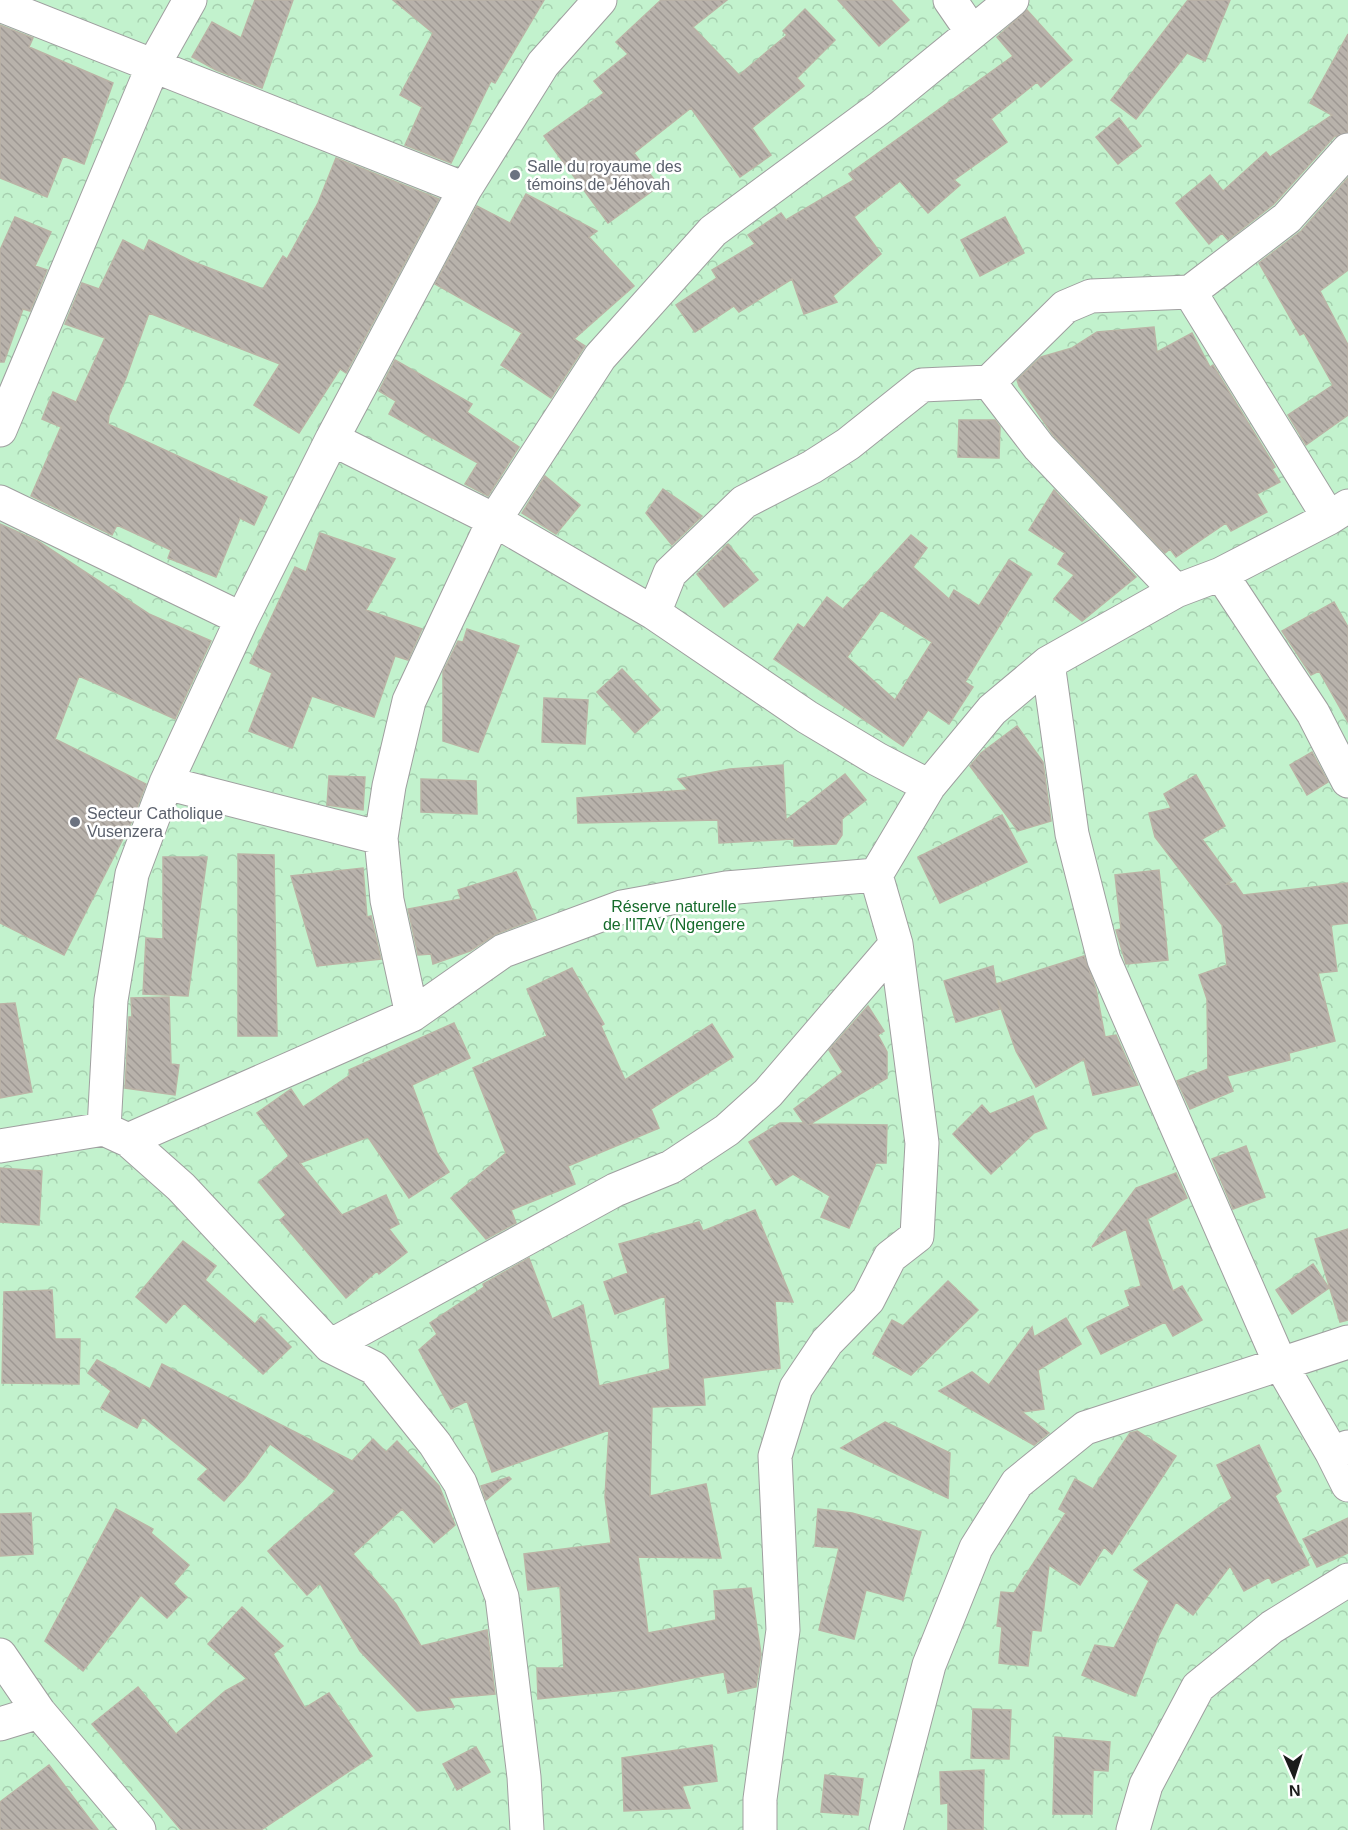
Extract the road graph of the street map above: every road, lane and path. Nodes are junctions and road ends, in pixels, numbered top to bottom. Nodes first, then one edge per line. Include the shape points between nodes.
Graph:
1 (190, 0) edge
2 (600, 0) edge
3 (950, 0) edge
4 (1012, 0) edge
5 (0, 5) edge
6 (972, 32) junction
7 (153, 66) junction
8 (1348, 150) edge
9 (465, 189) junction
10 (1190, 292) junction
11 (989, 382) junction
12 (0, 430) edge
13 (332, 439) junction
14 (0, 502) edge
15 (1339, 512) edge
16 (494, 520) junction
17 (1221, 574) junction
18 (1176, 591) junction
19 (654, 613) junction
20 (242, 619) junction
21 (1048, 663) junction
22 (1348, 781) edge
23 (166, 783) junction
24 (929, 786) junction
25 (381, 838) junction
26 (876, 875) junction
27 (896, 944) junction
28 (412, 1016) junction
29 (116, 1135) junction
30 (0, 1146) edge
31 (1348, 1341) edge
32 (330, 1346) junction
33 (1280, 1363) junction
34 (1340, 1450) edge
35 (1348, 1485) edge
36 (1348, 1580) edge
37 (0, 1655) edge
38 (39, 1712) junction
39 (0, 1724) edge
40 (140, 1830) edge
41 (526, 1830) edge
42 (760, 1830) edge
43 (886, 1830) edge
44 (1133, 1830) edge

1 - 7 street
2 - 9 street via 543,64
3 - 6 street
4 - 6 street
5 - 7 street
6 - 16 street via 881,107 713,231 600,357
7 - 9 street
7 - 12 street
8 - 10 street via 1287,218
9 - 13 street
10 - 11 street via 1091,296 1065,307
10 - 15 street
11 - 18 street via 1039,447
11 - 19 street via 922,384 848,444 744,502 670,573
13 - 16 street
13 - 20 street
14 - 20 street
15 - 17 street
16 - 19 street
16 - 25 street via 409,701
17 - 18 street
17 - 22 street via 1313,713
18 - 21 street
19 - 24 street via 807,717
20 - 23 street
21 - 24 street via 992,710
21 - 33 street via 1072,834 1104,960
23 - 25 street
23 - 29 street via 132,874 111,1000
24 - 26 street
25 - 28 street via 387,900
26 - 27 street
26 - 28 street via 726,888 622,908 503,951
27 - 32 street via 768,1093 727,1130 671,1167 615,1190
27 - 42 street via 922,1143 917,1236 890,1257 868,1300 827,1342 796,1388 775,1456 783,1630 760,1799
28 - 29 street
29 - 30 street
29 - 32 street via 181,1187
31 - 33 street
32 - 41 street via 374,1368 435,1444 460,1483 502,1598 524,1777
33 - 34 street
33 - 43 street via 1085,1428 1017,1483 976,1548 929,1665
34 - 35 street
36 - 44 street via 1272,1627 1198,1688 1146,1785
37 - 38 street
38 - 39 street
38 - 40 street

